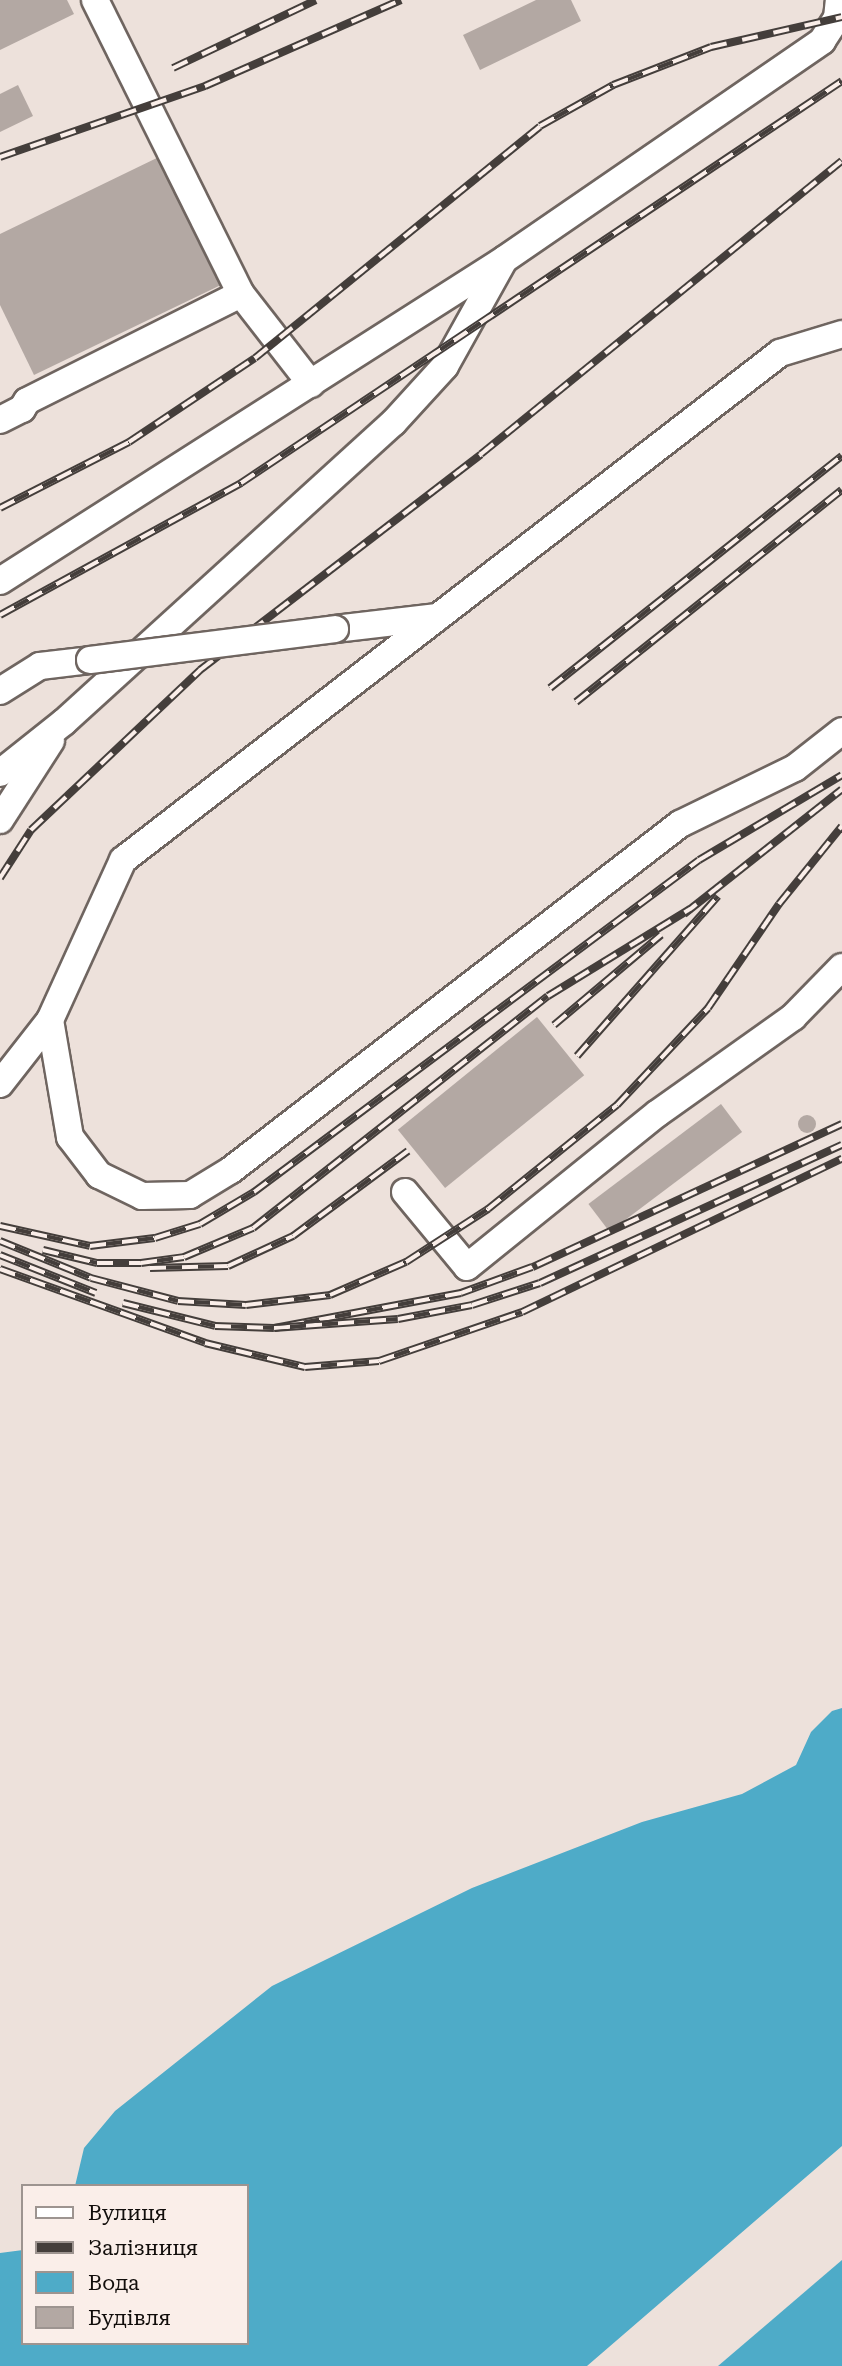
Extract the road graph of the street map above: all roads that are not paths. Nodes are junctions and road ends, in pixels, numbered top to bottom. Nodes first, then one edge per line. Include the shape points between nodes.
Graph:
1 (95, 0) edge
2 (839, 0) edge
3 (505, 259) junction
4 (241, 294) junction
5 (842, 334) edge
6 (312, 384) junction
7 (0, 420) edge
8 (0, 581) edge
9 (439, 617) junction
10 (0, 691) edge
11 (64, 722) junction
12 (842, 731) edge
13 (0, 773) edge
14 (0, 820) edge
15 (842, 967) edge
16 (50, 1020) junction
17 (0, 1084) edge
18 (405, 1192) dead end

1 - 4 lane
2 - 3 lane via 837,18 822,41
3 - 6 lane
3 - 11 lane via 445,366 393,423
4 - 6 lane
4 - 7 lane via 27,401 22,409
5 - 9 lane via 780,353
6 - 8 lane
9 - 10 lane, bridge via 40,666
9 - 16 lane via 123,860
11 - 13 lane
11 - 14 lane
12 - 16 lane via 795,768 680,824 231,1170 190,1195 142,1196 99,1175 70,1137
15 - 18 lane via 793,1017 658,1113 467,1267
16 - 17 lane

